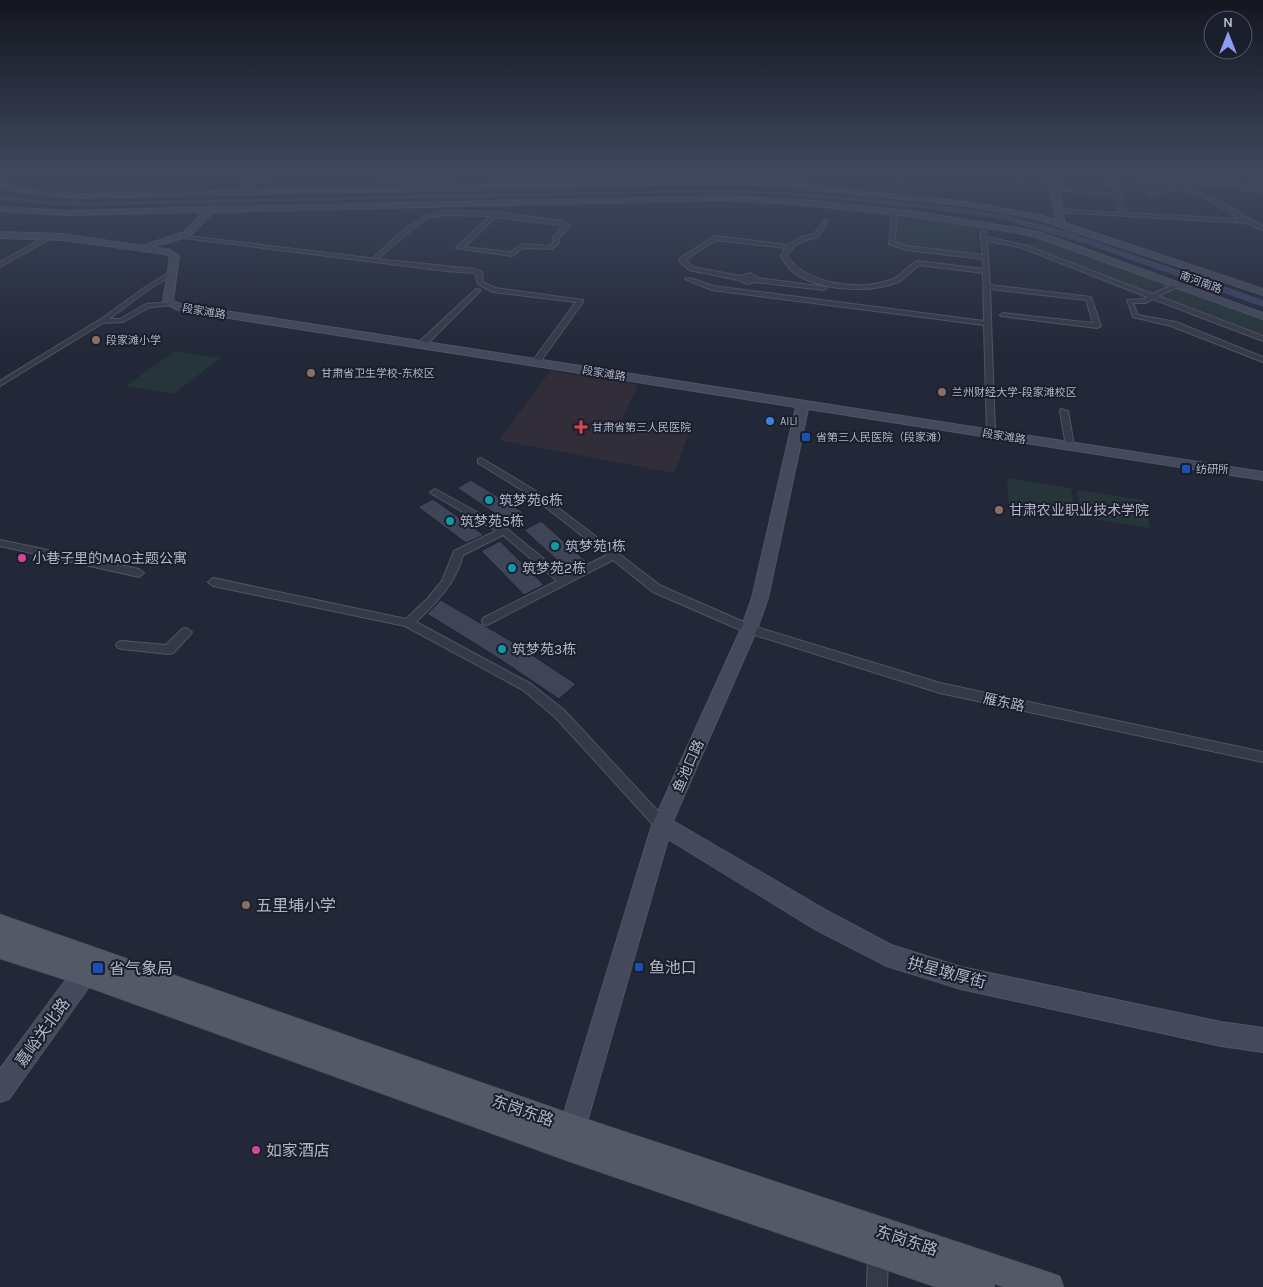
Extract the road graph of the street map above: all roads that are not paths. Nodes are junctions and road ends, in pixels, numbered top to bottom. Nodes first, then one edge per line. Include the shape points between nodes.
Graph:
1 (184, 234) edge
2 (405, 234) edge
3 (474, 234) edge
4 (559, 234) edge
5 (817, 234) edge
6 (892, 234) edge
7 (984, 234) edge
8 (1035, 234) edge
9 (1096, 234) edge
10 (0, 235) edge
11 (51, 236) junction
12 (179, 237) junction
13 (983, 238) junction
14 (789, 246) junction
15 (141, 247) junction
16 (377, 257) dead end
17 (986, 257) junction
18 (0, 265) edge
19 (911, 267) junction
20 (1206, 272) junction
21 (172, 273) junction
22 (986, 273) junction
23 (804, 276) junction
24 (688, 279) dead end
25 (742, 280) junction
26 (784, 283) junction
27 (830, 284) junction
28 (1179, 285) junction
29 (986, 286) junction
30 (478, 290) dead end
31 (739, 292) junction
32 (1263, 292) edge
33 (1151, 295) junction
34 (172, 304) junction
35 (1003, 315) dead end
36 (1263, 316) edge
37 (101, 321) junction
38 (987, 323) junction
39 (1263, 339) edge
40 (421, 345) junction
41 (1263, 360) edge
42 (536, 363) junction
43 (0, 384) edge
44 (803, 404) junction
45 (1064, 411) dead end
46 (991, 434) junction
47 (1070, 446) junction
48 (481, 461) dead end
49 (1263, 476) edge
50 (435, 492) dead end
51 (504, 531) junction
52 (0, 543) edge
53 (613, 556) junction
54 (139, 573) dead end
55 (564, 581) junction
56 (213, 582) dead end
57 (487, 621) dead end
58 (408, 623) junction
59 (749, 629) junction
60 (186, 632) dead end
61 (122, 645) dead end
62 (1263, 758) edge
63 (662, 825) junction
64 (0, 926) edge
65 (0, 947) edge
66 (90, 967) junction
67 (1263, 1040) edge
68 (0, 1090) edge
69 (569, 1137) junction
70 (878, 1252) junction
71 (877, 1287) edge
72 (980, 1287) edge
73 (1049, 1287) edge

1 - 12 street
2 - 16 street
3 - 4 street via 459,248 512,254 522,246 552,248
5 - 14 street
6 - 17 street via 891,243 897,246
7 - 13 street
8 - 28 street, 南河南路
9 - 20 street
10 - 11 street, 段家滩路
11 - 15 street, 段家滩路
11 - 18 street
12 - 15 street
12 - 42 street via 475,271 479,272 480,283 493,290 581,301
13 - 17 street
13 - 33 street via 1022,246
14 - 23 street via 784,256 787,264
14 - 25 street via 715,238 682,259 691,269
15 - 21 street, 段家滩路 via 176,256
17 - 22 street
19 - 22 street
19 - 22 street via 918,263
19 - 27 street via 906,275 877,286
20 - 28 street
20 - 32 street
21 - 34 street, 段家滩路 via 168,302
21 - 37 street
22 - 29 street
23 - 26 street
23 - 27 street
24 - 31 street via 712,288
25 - 26 street
25 - 31 street
26 - 27 street via 825,288
28 - 33 street
28 - 36 street, 南河南路
29 - 35 street via 1089,298 1096,326
29 - 38 street
30 - 40 street
31 - 38 street
33 - 39 street
33 - 41 street via 1146,301 1129,301 1135,316 1173,324
34 - 37 street via 148,305 121,321
34 - 40 street, 段家滩路
37 - 43 street
38 - 46 street
40 - 42 street, 段家滩路
42 - 44 street, 段家滩路
44 - 46 street, 段家滩路
44 - 59 street, 鱼池口路 via 760,598
45 - 47 street
46 - 47 street, 段家滩路
47 - 49 street, 段家滩路
48 - 53 street via 533,493
50 - 51 street
51 - 55 street
51 - 58 street via 458,553 456,566 439,593
52 - 54 street
53 - 55 street
53 - 59 street via 657,589
55 - 57 street
56 - 58 street
58 - 63 street via 528,687 560,714
59 - 62 street, 雁东路 via 940,688
59 - 63 street, 鱼池口路
60 - 61 street via 169,650
63 - 67 street, 拱星墩厚街 via 821,920 887,955 961,978 1221,1034
63 - 69 street, 鱼池口路
64 - 66 main road, 东岗东路
65 - 66 main road, 东岗东路
66 - 68 street, 嘉峪关北路
66 - 69 main road, 东岗东路
69 - 70 main road, 东岗东路
69 - 73 main road, 东岗东路
70 - 71 street
70 - 72 main road, 东岗东路

